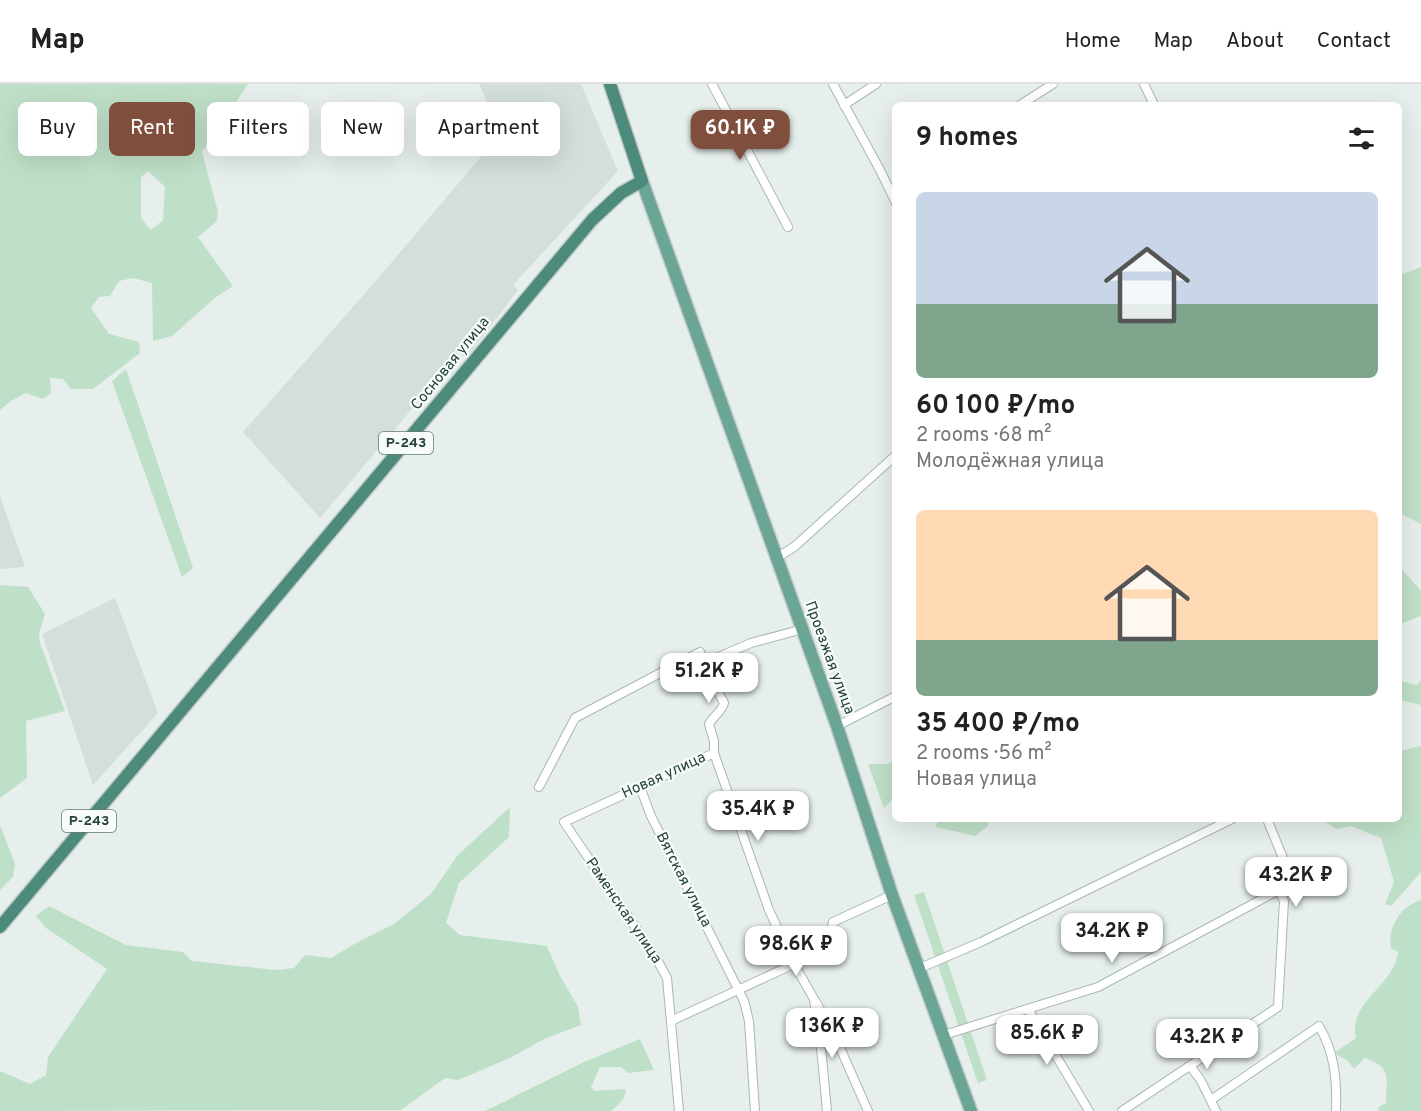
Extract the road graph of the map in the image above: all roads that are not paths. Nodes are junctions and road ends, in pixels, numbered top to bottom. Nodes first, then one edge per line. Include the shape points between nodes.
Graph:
1 (610, 84) edge
2 (712, 84) edge
3 (833, 84) edge
4 (876, 84) edge
5 (1053, 84) edge
6 (1144, 84) edge
7 (1025, 102) edge
8 (1153, 102) edge
9 (844, 105) junction
10 (642, 181) junction
11 (892, 189) edge
12 (788, 227) dead end
13 (892, 458) edge
14 (778, 557) junction
15 (803, 629) junction
16 (704, 663) junction
17 (892, 698) edge
18 (837, 726) junction
19 (714, 753) junction
20 (539, 787) dead end
21 (640, 787) junction
22 (564, 822) joint
23 (1226, 822) edge
24 (1268, 822) edge
25 (1279, 890) junction
26 (892, 895) junction
27 (0, 927) edge
28 (794, 964) junction
29 (920, 968) junction
30 (738, 989) junction
31 (814, 999) junction
32 (1028, 1009) junction
33 (671, 1021) junction
34 (944, 1035) junction
35 (1190, 1066) junction
36 (1211, 1100) junction
37 (679, 1111) edge
38 (755, 1111) edge
39 (827, 1111) edge
40 (868, 1111) edge
41 (970, 1111) edge
42 (1089, 1111) edge
43 (1122, 1111) edge
44 (1216, 1111) edge
45 (1336, 1111) edge

1 - 10 highway
2 - 12 street
3 - 9 street
4 - 9 street
5 - 7 street
6 - 8 street
9 - 11 street
10 - 14 main road, Проезжая улица
10 - 27 highway, Сосновая улица / Р-243 via 592,219
13 - 14 street via 794,548
14 - 15 main road, Проезжая улица
15 - 16 street via 751,643
15 - 18 main road, Проезжая улица
16 - 19 street via 724,704 709,724
16 - 20 street via 700,652 574,718
17 - 18 street
18 - 26 main road, Проезжая улица
19 - 21 street, Новая улица
19 - 28 street, Новая улица via 769,910
21 - 22 street, Новая улица
21 - 30 street, Вятская улица
22 - 33 street, Раменская улица via 667,978
23 - 29 street
24 - 25 street via 1283,858 1285,886
25 - 32 street via 1098,987
25 - 35 street via 1284,901 1278,1007
26 - 28 street via 833,922 826,948
26 - 29 main road, Проезжая улица
28 - 30 street
28 - 31 street, Новая улица
29 - 34 main road, Проезжая улица
30 - 33 street
30 - 38 street, Вятская улица via 749,1021
31 - 39 street, Новая улица
31 - 40 street
32 - 34 street
32 - 42 street
33 - 37 street, Раменская улица
34 - 41 main road, Проезжая улица
35 - 36 street
35 - 43 street
36 - 44 street
36 - 45 street via 1319,1026 1328,1041 1337,1079

